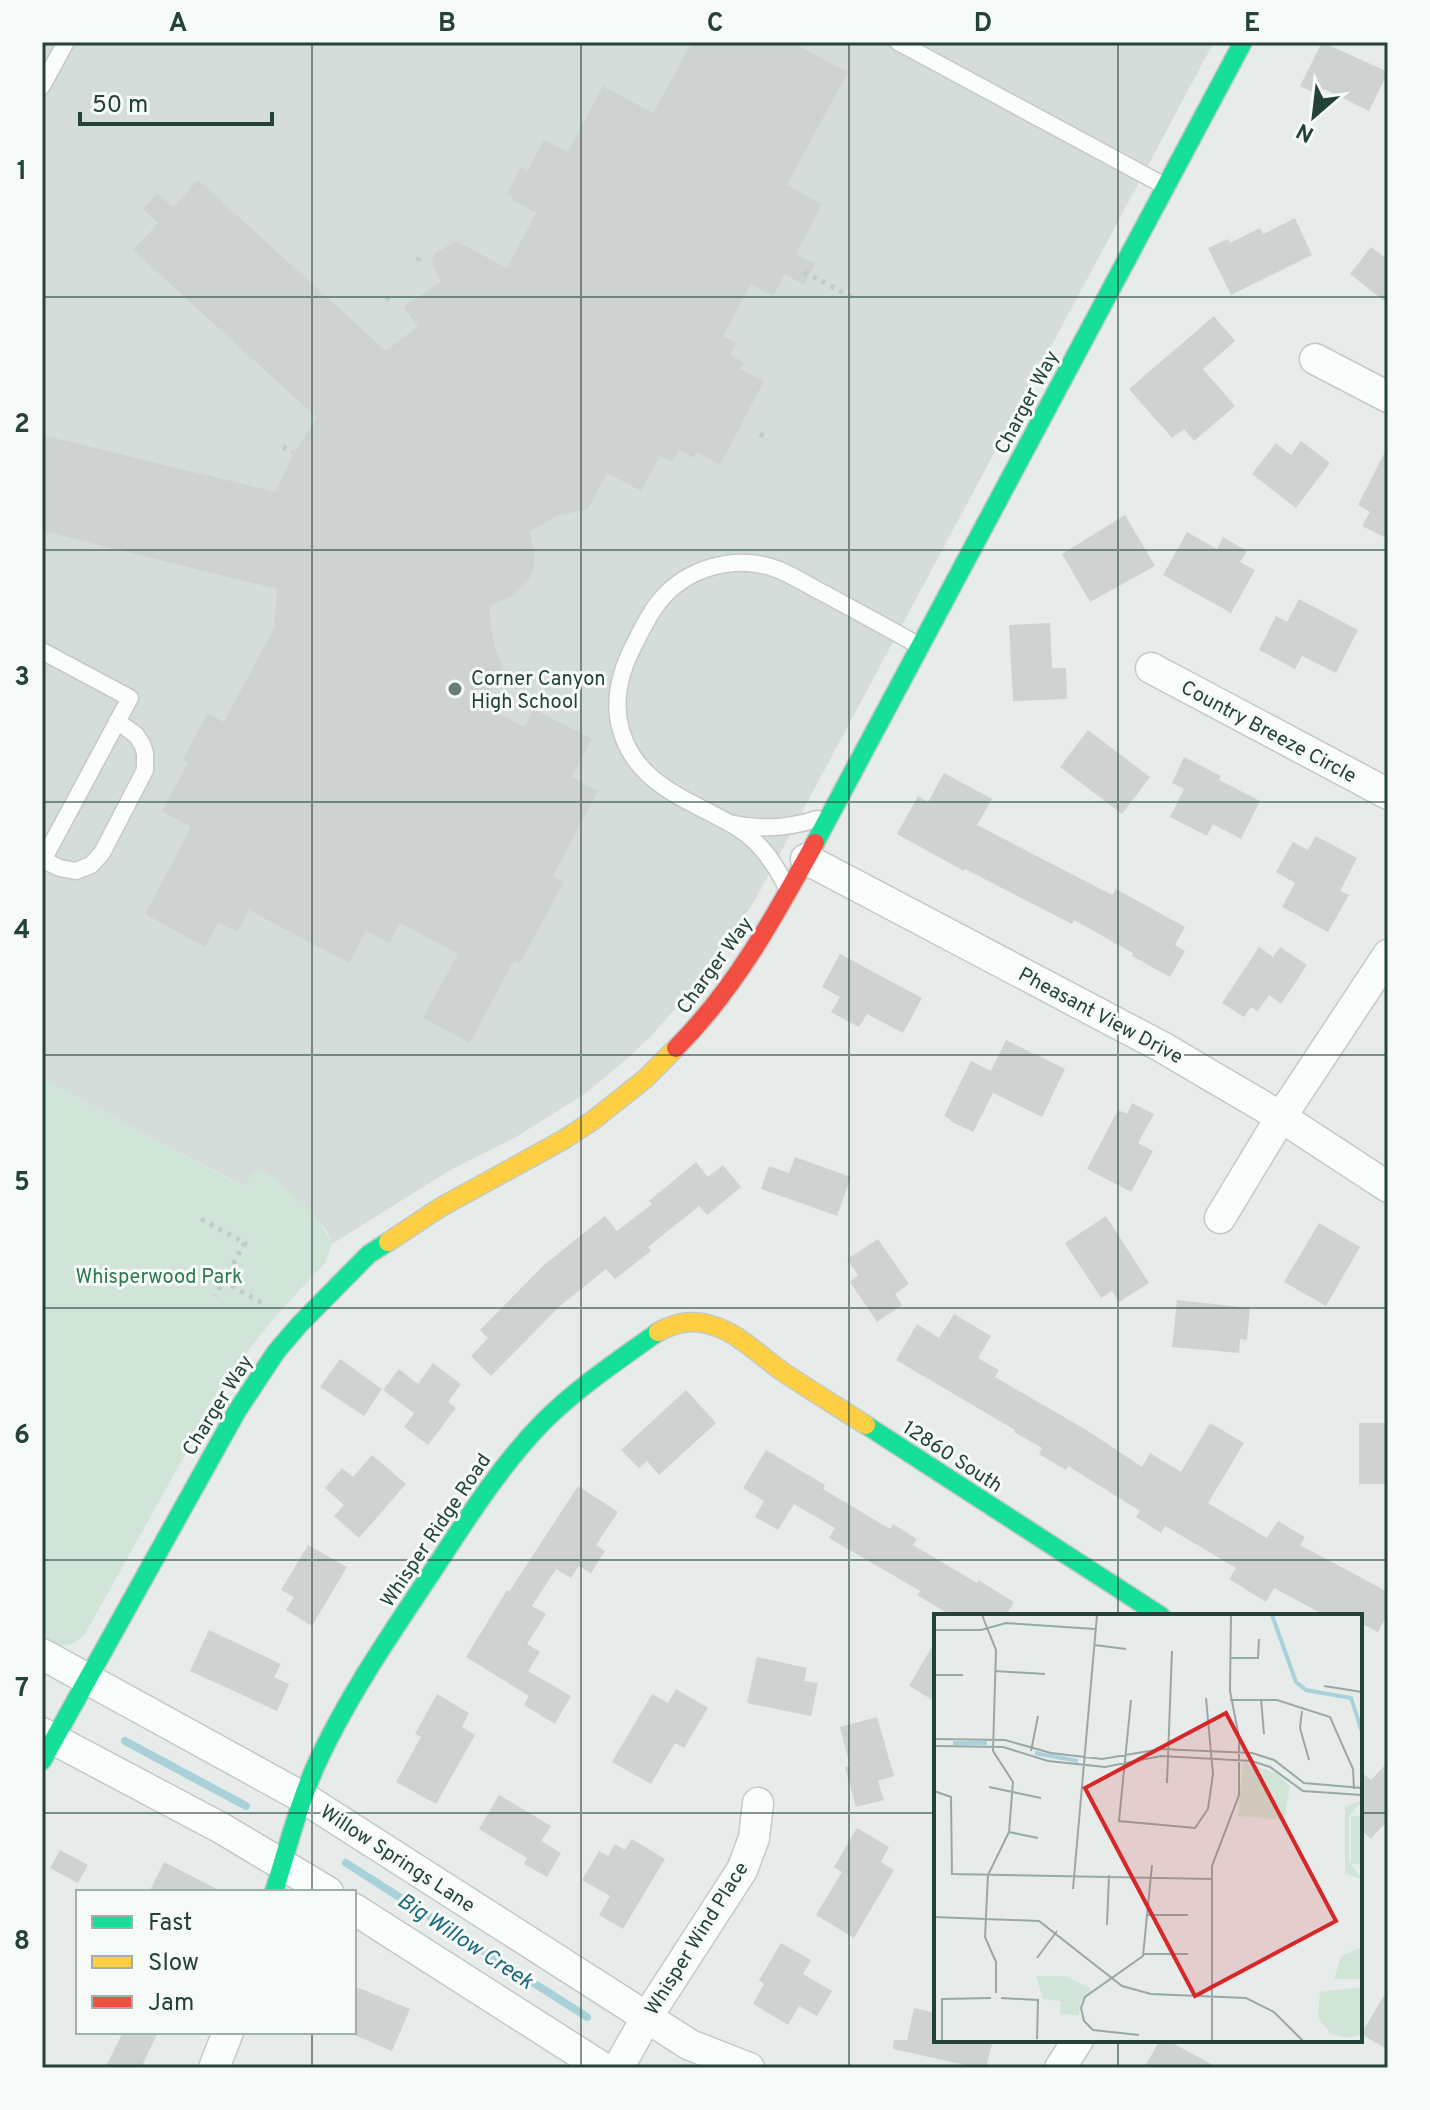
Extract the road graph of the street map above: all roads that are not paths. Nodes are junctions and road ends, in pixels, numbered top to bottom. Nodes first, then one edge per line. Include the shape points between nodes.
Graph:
1 (66, 42) edge
2 (898, 42) edge
3 (1243, 42) edge
4 (42, 86) edge
5 (1167, 186) junction
6 (1315, 359) dead end
7 (1388, 397) edge
8 (920, 646) junction
9 (42, 651) edge
10 (1151, 668) dead end
11 (117, 721) junction
12 (1388, 794) edge
13 (829, 815) junction
14 (728, 823) junction
15 (806, 859) junction
16 (43, 861) edge
17 (789, 891) junction
18 (1388, 955) edge
19 (1281, 1117) junction
20 (1388, 1187) edge
21 (1220, 1218) dead end
22 (723, 1329) joint
23 (1158, 1614) edge
24 (42, 1654) edge
25 (87, 1679) junction
26 (46, 1744) edge
27 (304, 1798) junction
28 (758, 1803) dead end
29 (278, 1878) edge
30 (321, 1890) edge
31 (356, 1910) edge
32 (647, 2017) junction
33 (227, 2034) edge
34 (1077, 2042) edge
35 (214, 2068) edge
36 (603, 2068) edge
37 (618, 2068) edge
38 (749, 2068) edge
39 (1060, 2068) edge

1 - 4 lane
2 - 5 lane
3 - 5 street, Charger Way
5 - 8 street, Charger Way
6 - 7 street
8 - 13 street, Charger Way
8 - 14 lane via 762,565 713,566 668,592 625,661 617,711 620,728 633,757 654,780
9 - 11 lane via 130,698
10 - 12 street, Country Breeze Circle
11 - 16 lane
11 - 16 lane via 136,735 146,762 109,839 97,860 84,869 68,871
13 - 14 lane via 780,828
13 - 15 street, Charger Way
14 - 17 lane via 766,853
15 - 17 street, Charger Way
15 - 19 street, Pheasant View Drive via 1162,1047
17 - 25 street, Charger Way via 722,995 645,1079 563,1140 441,1207 369,1254 299,1325 237,1411
18 - 19 street
19 - 20 street, Pheasant View Drive
19 - 21 street
22 - 23 street, 12860 South
22 - 27 street, Whisper Ridge Road via 694,1320 661,1330 563,1403 523,1444 487,1489 357,1688
24 - 25 street, Willow Springs Lane
25 - 26 street, Charger Way
25 - 27 street, Willow Springs Lane
26 - 29 street via 221,1828
27 - 29 street, Whisper Ridge Road
27 - 32 street, Willow Springs Lane
28 - 32 street, Whisper Wind Place via 754,1838 742,1870
29 - 30 street
31 - 36 street
32 - 37 street, Whisper Wind Place
32 - 38 street, Willow Springs Lane via 690,2045
33 - 35 street
34 - 39 street

